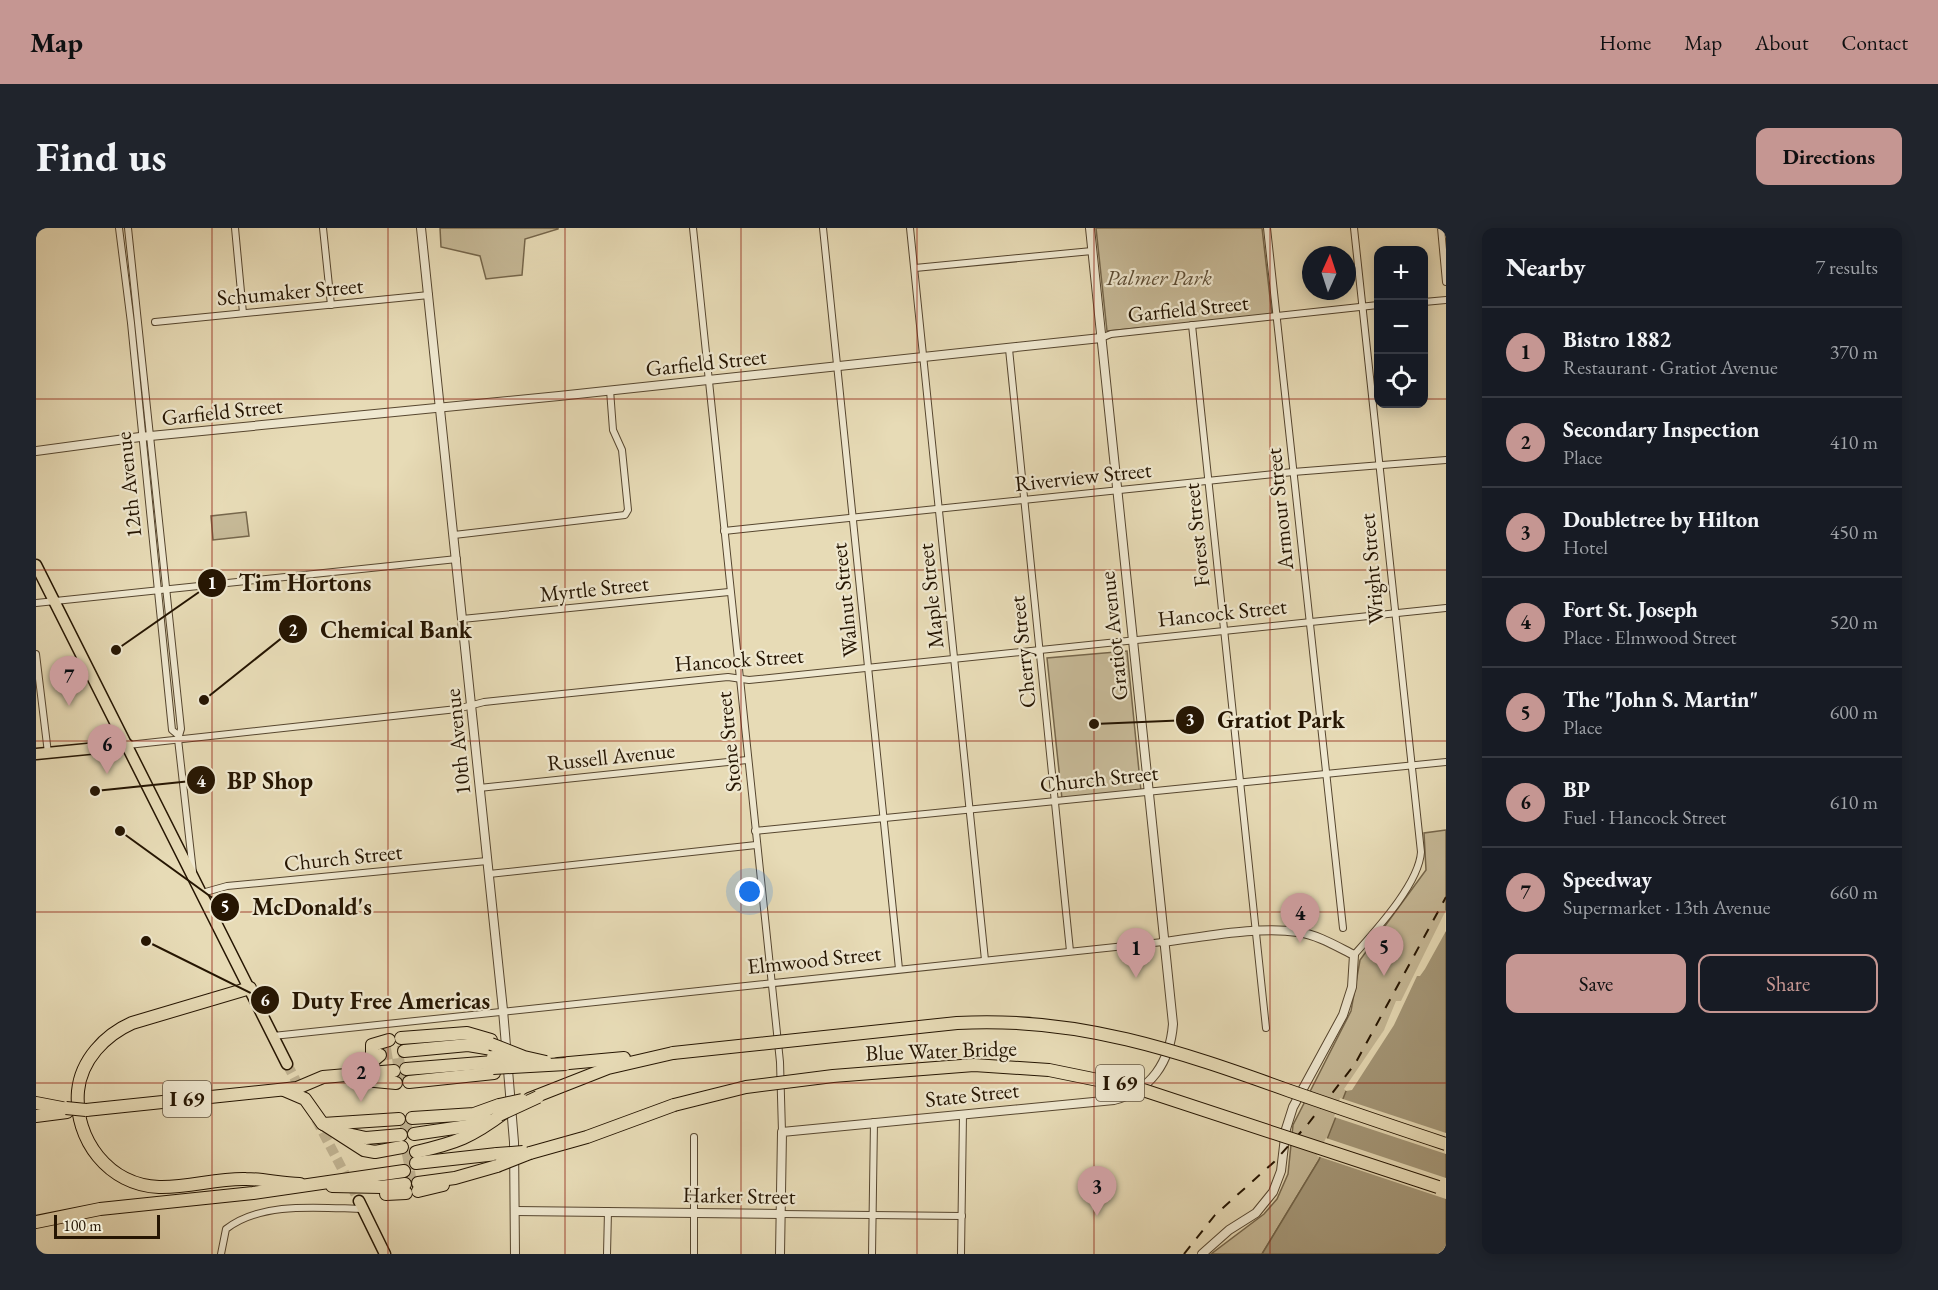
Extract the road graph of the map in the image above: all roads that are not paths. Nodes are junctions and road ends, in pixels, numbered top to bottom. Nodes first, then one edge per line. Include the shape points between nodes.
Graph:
1 (118, 228) edge
2 (128, 228) edge
3 (235, 228) edge
4 (323, 228) edge
5 (422, 228) edge
6 (693, 228) edge
7 (823, 228) edge
8 (910, 228) edge
9 (1090, 228) edge
10 (1268, 228) edge
11 (1354, 228) edge
12 (1441, 228) edge
13 (1092, 251) junction
14 (915, 268) junction
15 (1446, 282) edge
16 (429, 295) junction
17 (1446, 300) edge
18 (1428, 302) edge
19 (331, 305) junction
20 (1374, 305) edge
21 (1363, 306) junction
22 (243, 313) junction
23 (1277, 316) junction
24 (155, 322) dead end
25 (1192, 325) junction
26 (1101, 338) junction
27 (1009, 349) junction
28 (924, 358) junction
29 (838, 366) junction
30 (708, 380) junction
31 (610, 390) junction
32 (440, 408) junction
33 (151, 436) junction
34 (141, 437) junction
35 (36, 451) edge
36 (1446, 459) edge
37 (1380, 464) junction
38 (1293, 472) junction
39 (1208, 481) junction
40 (1116, 491) junction
41 (1025, 500) junction
42 (939, 509) junction
43 (853, 518) junction
44 (724, 531) junction
45 (454, 535) junction
46 (457, 559) junction
47 (36, 565) edge
48 (167, 589) junction
49 (156, 590) junction
50 (729, 592) junction
51 (55, 602) junction
52 (36, 603) edge
53 (1446, 608) edge
54 (1393, 613) junction
55 (462, 619) junction
56 (1309, 623) junction
57 (1223, 631) junction
58 (1132, 641) junction
59 (1040, 650) junction
60 (36, 654) edge
61 (955, 659) junction
62 (869, 668) junction
63 (740, 679) junction
64 (470, 707) junction
65 (178, 737) junction
66 (128, 745) junction
67 (48, 753) junction
68 (36, 754) edge
69 (747, 760) junction
70 (1446, 762) edge
71 (1410, 764) junction
72 (1324, 772) junction
73 (1239, 782) junction
74 (479, 789) junction
75 (1148, 791) junction
76 (1056, 801) junction
77 (970, 809) junction
78 (884, 818) junction
79 (755, 831) junction
80 (756, 845) junction
81 (487, 861) junction
82 (489, 874) junction
83 (194, 875) junction
84 (202, 893) junction
85 (1343, 928) dead end
86 (1255, 933) junction
87 (1163, 942) junction
88 (1070, 951) junction
89 (1354, 955) junction
90 (985, 960) junction
91 (899, 969) junction
92 (770, 982) junction
93 (250, 988) junction
94 (503, 1010) junction
95 (1266, 1028) dead end
96 (273, 1036) junction
97 (673, 1053) junction
98 (493, 1056) junction
99 (526, 1060) junction
100 (287, 1064) tunnel mouth
101 (388, 1064) junction
102 (1157, 1073) joint
103 (277, 1089) junction
104 (36, 1103) edge
105 (67, 1110) junction
106 (498, 1113) junction
107 (963, 1114) junction
108 (36, 1116) edge
109 (874, 1122) junction
110 (328, 1126) junction
111 (782, 1131) junction
112 (694, 1137) dead end
113 (1446, 1144) edge
114 (547, 1149) junction
115 (409, 1157) junction
116 (497, 1160) junction
117 (310, 1183) junction
118 (1442, 1189) edge
119 (361, 1205) joint
120 (515, 1211) junction
121 (608, 1211) junction
122 (695, 1213) junction
123 (781, 1214) junction
124 (873, 1215) junction
125 (962, 1216) junction
126 (36, 1222) edge
127 (221, 1254) edge
128 (385, 1254) edge
129 (515, 1254) edge
130 (607, 1254) edge
131 (694, 1254) edge
132 (780, 1254) edge
133 (872, 1254) edge
134 (962, 1254) edge
135 (1202, 1254) edge

1 - 34 street, 12th Avenue
2 - 33 street, 12th Avenue
3 - 22 street
4 - 19 street
5 - 16 street, 10th Avenue
6 - 30 street, Stone Street
7 - 29 street, Walnut Street
8 - 14 street, Maple Street
9 - 13 street, Gratiot Avenue
10 - 23 street, Armour Street
11 - 21 street, Wright Street
12 - 15 street
13 - 14 street
13 - 26 street, Gratiot Avenue
14 - 28 street, Maple Street
16 - 19 street, Schumaker Street
16 - 32 street, 10th Avenue
17 - 18 street
19 - 22 street, Schumaker Street
20 - 21 street, Garfield Street
21 - 23 street, Garfield Street
21 - 37 street, Wright Street
22 - 24 street, Schumaker Street
23 - 25 street, Garfield Street
23 - 38 street, Armour Street
25 - 26 street, Garfield Street
25 - 39 street, Forest Street
26 - 27 street, Garfield Street
26 - 40 street, Gratiot Avenue
27 - 28 street, Garfield Street
27 - 41 street, Cherry Street
28 - 29 street, Garfield Street
28 - 42 street, Maple Street
29 - 30 street, Garfield Street
29 - 43 street, Walnut Street
30 - 31 street, Garfield Street
30 - 44 street, Stone Street
31 - 32 street, Garfield Street
31 - 45 street via 613,430 622,450 628,510 625,515
32 - 33 street, Garfield Street
32 - 45 street, 10th Avenue
33 - 34 street, Garfield Street
33 - 48 street, 12th Avenue
34 - 35 street, Garfield Street
34 - 49 street, 12th Avenue
36 - 37 street, Riverview Street
37 - 38 street, Riverview Street
37 - 54 street, Wright Street
38 - 39 street, Riverview Street
38 - 56 street, Armour Street
39 - 40 street, Riverview Street
39 - 57 street, Forest Street
40 - 41 street, Riverview Street
40 - 58 street, Gratiot Avenue
41 - 42 street, Riverview Street
41 - 59 street, Cherry Street
42 - 43 street, Riverview Street
42 - 61 street, Maple Street
43 - 44 street, Riverview Street
43 - 62 street, Walnut Street
44 - 50 street, Stone Street
45 - 46 street, 10th Avenue
46 - 48 street
46 - 55 street, 10th Avenue
47 - 51 main road
48 - 49 street
48 - 65 street, 12th Avenue via 181,729
49 - 51 street
49 - 65 street, 12th Avenue via 172,730
50 - 55 street, Myrtle Street
50 - 63 street, Stone Street
51 - 52 street
51 - 66 main road
53 - 54 street, Hancock Street
54 - 56 street, Hancock Street
54 - 71 street, Wright Street
55 - 64 street, 10th Avenue
56 - 57 street, Hancock Street
56 - 72 street, Armour Street
57 - 58 street, Hancock Street
57 - 73 street, Forest Street
58 - 59 street, Hancock Street
58 - 75 street, Gratiot Avenue
59 - 61 street, Hancock Street
59 - 76 street, Cherry Street
60 - 67 street
61 - 62 street, Hancock Street
61 - 77 street, Maple Street
62 - 63 street, Hancock Street
62 - 78 street, Walnut Street
63 - 64 street, Hancock Street via 728,677 496,701
63 - 69 street, Stone Street
64 - 65 street, Hancock Street
64 - 74 street, 10th Avenue
65 - 66 street, Hancock Street
65 - 83 street, 12th Avenue
66 - 67 main road, Hancock Street
66 - 83 main road
67 - 68 main road, Hancock Street
69 - 74 street, Russell Avenue
69 - 79 street, Stone Street
70 - 71 street, Church Street
71 - 72 street, Church Street
71 - 89 street, Wright Street via 1420,858 1398,900
72 - 73 street, Church Street
72 - 85 street, Armour Street
73 - 75 street, Church Street
73 - 86 street, Forest Street
74 - 81 street, 10th Avenue
75 - 76 street, Church Street
75 - 87 street, Gratiot Avenue
76 - 77 street, Church Street
76 - 88 street, Cherry Street
77 - 78 street, Church Street
77 - 90 street, Maple Street
78 - 79 street, Church Street
78 - 91 street, Walnut Street
79 - 80 street, Stone Street
80 - 82 street
80 - 92 street, Stone Street
81 - 82 street, 10th Avenue
81 - 84 street, Church Street via 227,886
82 - 94 street, 10th Avenue
83 - 84 main road
84 - 93 main road
86 - 87 street, Elmwood Street
86 - 89 street, Elmwood Street via 1298,932
86 - 95 street, Forest Street
87 - 88 street, Elmwood Street
87 - 102 street, Gratiot Avenue via 1173,1024 1170,1045
88 - 90 street, Elmwood Street
89 - 135 street via 1347,1005 1293,1107 1279,1178 1256,1213
90 - 91 street, Elmwood Street
91 - 92 street, Elmwood Street
92 - 94 street, Elmwood Street
92 - 111 street, Stone Street via 781,1081
93 - 96 main road
93 - 117 highway via 132,1023 103,1042 90,1058 78,1088 87,1140 100,1161 113,1172 143,1185 169,1187 246,1179
94 - 96 street, Elmwood Street
94 - 120 street, 10th Avenue via 514,1134
96 - 100 main road
97 - 99 highway, I 69, bridge via 561,1064
97 - 106 highway, I 69, bridge via 599,1071
97 - 113 highway, Blue Water Bridge / I 69, bridge via 957,1023 1061,1026 1154,1045
98 - 99 highway, I 69, bridge
98 - 99 highway, I 69, bridge
98 - 101 highway, I 69
98 - 101 highway, I 69 via 472,1051
98 - 101 highway, I 69 via 467,1033
101 - 103 highway, I 69
102 - 107 street, State Street via 1134,1094 1114,1100
103 - 105 highway, I 69, bridge
103 - 110 highway, I 69 via 305,1099
104 - 105 highway
105 - 108 highway, I 69
106 - 115 highway, I 69
106 - 115 highway, I 69 via 486,1128 459,1142
106 - 115 highway, I 69 via 474,1114
107 - 109 street, State Street
107 - 125 street
109 - 111 street, State Street
109 - 124 street
110 - 115 highway, I 69
110 - 115 highway, I 69 via 364,1150
111 - 123 street, Stone Street
112 - 122 street
114 - 116 highway, bridge
114 - 116 highway, I 69, bridge
114 - 118 highway, Blue Water Bridge / I 69, bridge via 674,1106 746,1087 974,1065 1049,1070 1137,1088
115 - 116 highway, I 69
115 - 116 highway via 470,1174
115 - 117 highway, I 69
115 - 117 highway via 361,1192
117 - 126 highway, I 69 via 100,1209
119 - 127 street via 282,1208 232,1225 224,1231
119 - 128 main road
120 - 121 street, Harker Street
120 - 129 street, 10th Avenue
121 - 122 street, Harker Street
121 - 130 street
122 - 123 street, Harker Street
122 - 131 street
123 - 124 street, Harker Street
123 - 132 street, Stone Street
124 - 125 street, Harker Street
124 - 133 street
125 - 134 street

